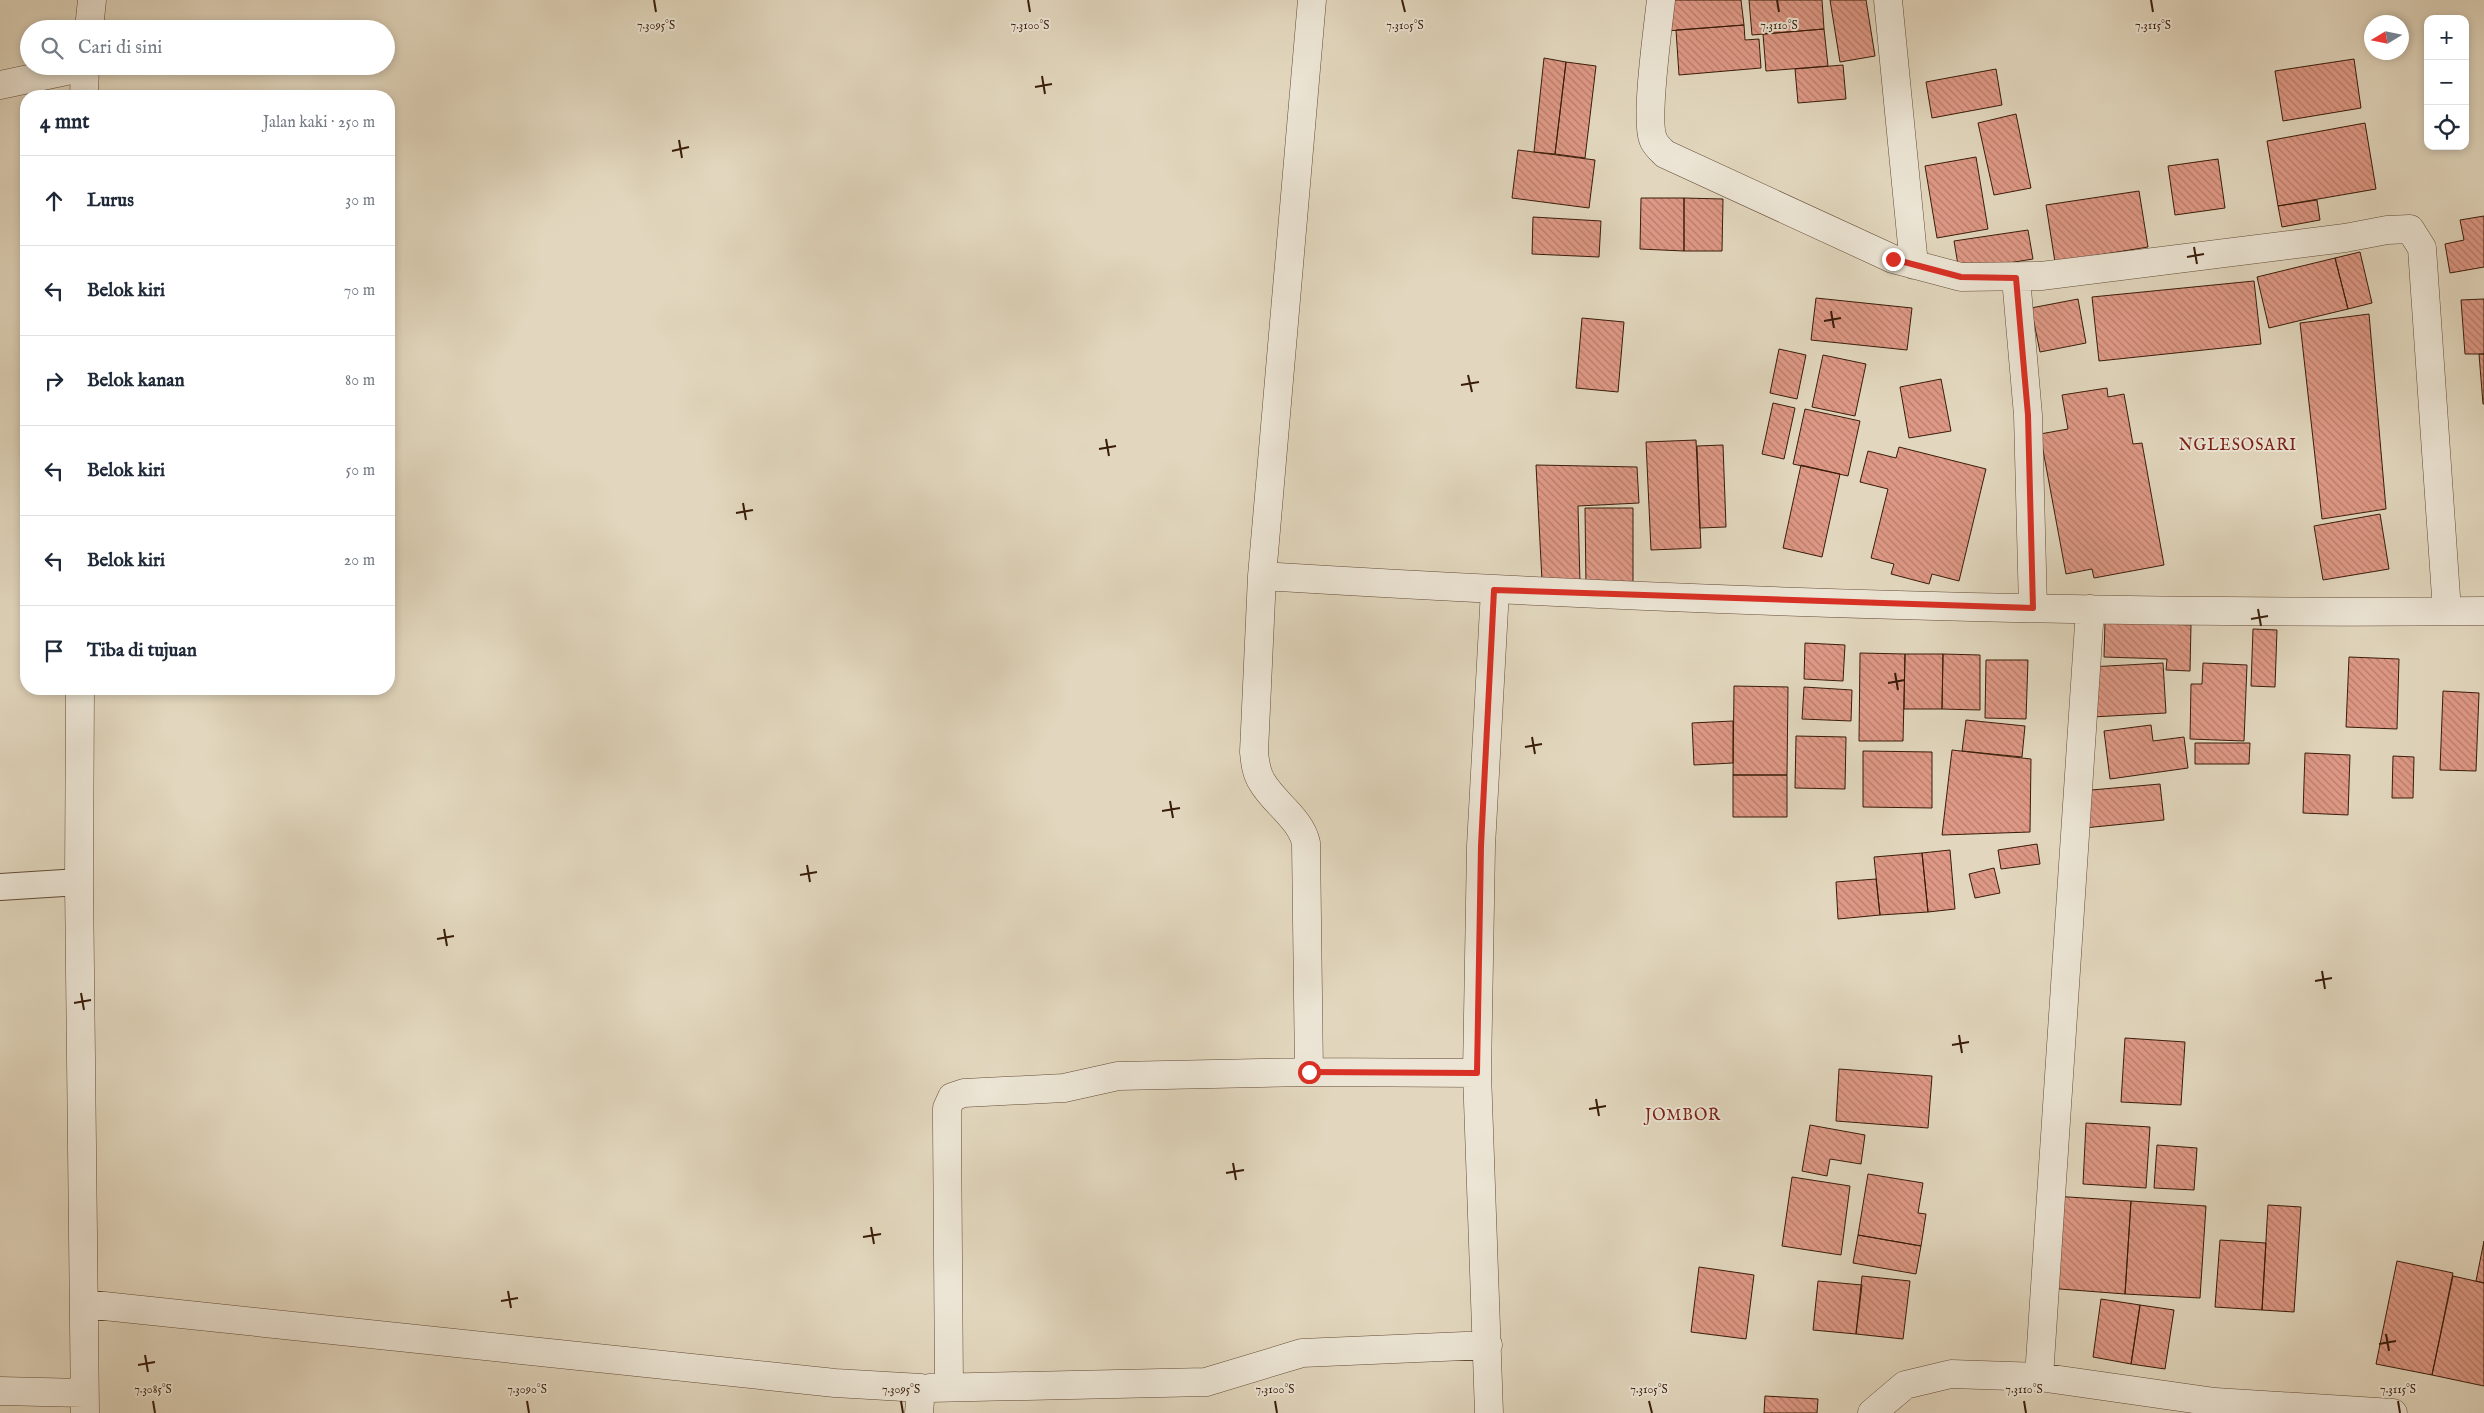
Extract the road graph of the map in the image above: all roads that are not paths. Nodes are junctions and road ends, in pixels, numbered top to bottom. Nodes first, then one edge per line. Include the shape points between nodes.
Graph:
1 (92, 0) edge
2 (1312, 0) edge
3 (1661, 0) edge
4 (1888, 0) edge
5 (90, 20) edge
6 (45, 75) edge
7 (85, 75) edge
8 (0, 85) edge
9 (84, 90) edge
10 (1914, 265) junction
11 (2016, 278) junction
12 (1262, 576) junction
13 (1494, 590) junction
14 (2033, 608) junction
15 (2090, 610) junction
16 (2484, 611) edge
17 (2447, 612) junction
18 (80, 695) edge
19 (79, 882) junction
20 (0, 887) edge
21 (1309, 1072) junction
22 (1477, 1073) junction
23 (85, 1304) junction
24 (1488, 1345) junction
25 (2040, 1377) junction
26 (949, 1387) junction
27 (0, 1391) edge
28 (920, 1400) edge
29 (84, 1403) edge
30 (1489, 1413) edge
31 (1872, 1413) edge
32 (2393, 1413) edge

1 - 5 street
2 - 12 street
3 - 10 street via 1650,117 1653,139 1658,147 1665,154 1781,208 1893,259
4 - 10 street
6 - 8 street
7 - 9 street
10 - 11 street via 1961,277
11 - 14 street via 2028,415
11 - 17 street via 2387,230 2410,230 2422,248
12 - 13 street
12 - 21 street via 1254,752 1262,783 1301,829 1306,843
13 - 14 street
13 - 22 street via 1481,846
14 - 15 street
15 - 17 street
15 - 25 street
16 - 17 street
18 - 19 street
19 - 20 lane
19 - 23 street
21 - 22 street
21 - 26 street via 1118,1076 1064,1088 964,1093 952,1097 946,1123
22 - 24 street
23 - 28 street via 835,1383
23 - 29 street
24 - 26 street via 1302,1353 1206,1382
24 - 30 street
25 - 31 street via 1951,1374 1905,1385
25 - 32 street via 2215,1402
26 - 28 street
27 - 29 street

